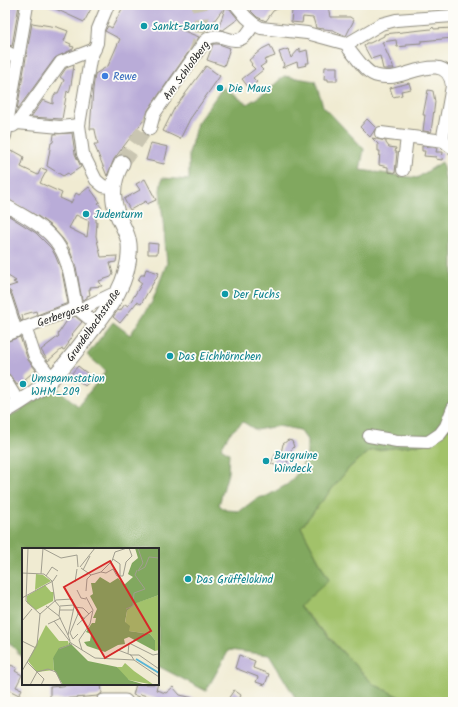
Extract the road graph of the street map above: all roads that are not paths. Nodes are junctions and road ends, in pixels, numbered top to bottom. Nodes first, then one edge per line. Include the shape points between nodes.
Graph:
1 (27, 5) edge
2 (236, 5) edge
3 (107, 7) edge
4 (453, 16) edge
5 (254, 24) junction
6 (347, 44) junction
7 (94, 49) junction
8 (5, 51) edge
9 (18, 58) junction
10 (79, 125) junction
11 (8, 128) edge
12 (150, 129) tunnel mouth
13 (381, 133) dead end
14 (407, 137) junction
15 (448, 144) edge
16 (122, 164) tunnel mouth
17 (403, 170) dead end
18 (114, 188) junction
19 (5, 205) edge
20 (119, 291) junction
21 (5, 297) edge
22 (78, 309) junction
23 (8, 319) edge
24 (96, 324) junction
25 (15, 331) edge
26 (52, 378) junction
27 (5, 380) edge
28 (19, 403) junction
29 (453, 408) edge
30 (5, 411) edge
31 (369, 436) dead end
32 (104, 702) edge
33 (125, 702) edge

1 - 9 street
2 - 5 street
3 - 7 street via 98,29
4 - 6 street via 396,20 381,24
5 - 6 street via 261,28 308,33
5 - 12 street, Am Schloßberg via 239,40 211,36 205,41 154,114
6 - 15 street via 370,73 377,76 390,77 428,67 445,71 452,86 444,132
7 - 10 street via 86,76
7 - 11 street via 61,62
8 - 9 street
9 - 11 street
10 - 11 street
10 - 18 street via 83,154 96,180 103,186
13 - 14 street
14 - 15 street
14 - 17 street
16 - 18 main road, Grundelbachstraße via 115,177
18 - 20 main road, Grundelbachstraße via 117,212 126,234 129,252 126,272
19 - 22 street via 38,225 55,241 67,266
20 - 22 street, Gerbergasse
20 - 24 main road, Grundelbachstraße
21 - 23 street
22 - 24 street
22 - 25 street, Gerbergasse
23 - 25 street
24 - 26 main road, Grundelbachstraße via 66,364
25 - 26 street
26 - 28 main road, Grundelbachstraße
27 - 28 street
28 - 30 main road, Grundelbachstraße
29 - 31 street via 446,426 428,442 397,441
32 - 33 main road

